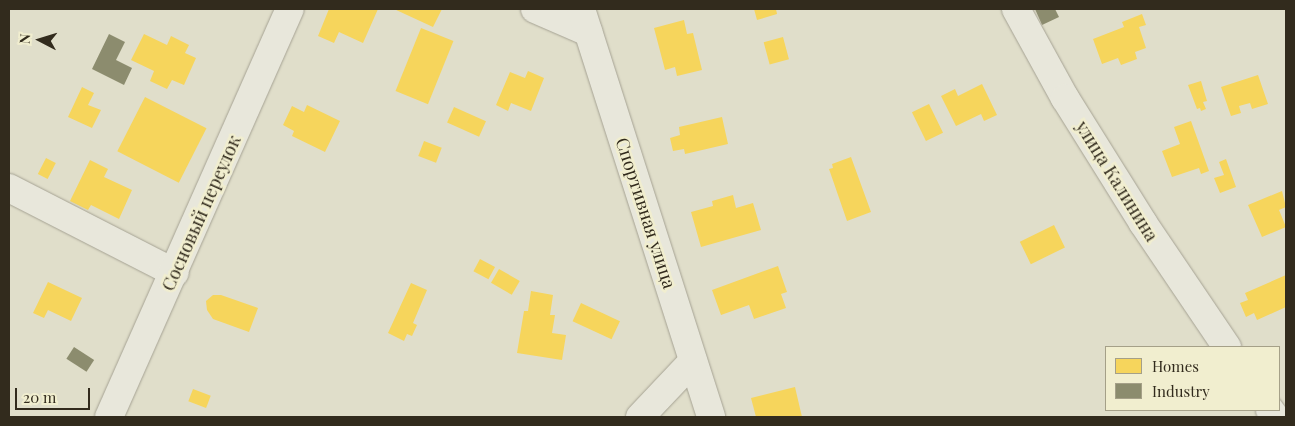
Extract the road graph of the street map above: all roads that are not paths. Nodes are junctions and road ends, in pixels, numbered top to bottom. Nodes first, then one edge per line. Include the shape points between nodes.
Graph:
1 (290, 9) edge
2 (535, 9) edge
3 (1016, 9) edge
4 (584, 20) edge
5 (9, 188) edge
6 (175, 273) junction
7 (1226, 346) edge
8 (694, 361) junction
9 (109, 417) edge
10 (640, 417) edge
11 (711, 417) edge

1 - 6 street, Сосновый переулок
2 - 4 street
3 - 7 street, улица Калинина via 1064,98
4 - 8 street, Спортивная улица
5 - 6 street
6 - 9 street, Сосновый переулок
8 - 10 street
8 - 11 street, Спортивная улица

